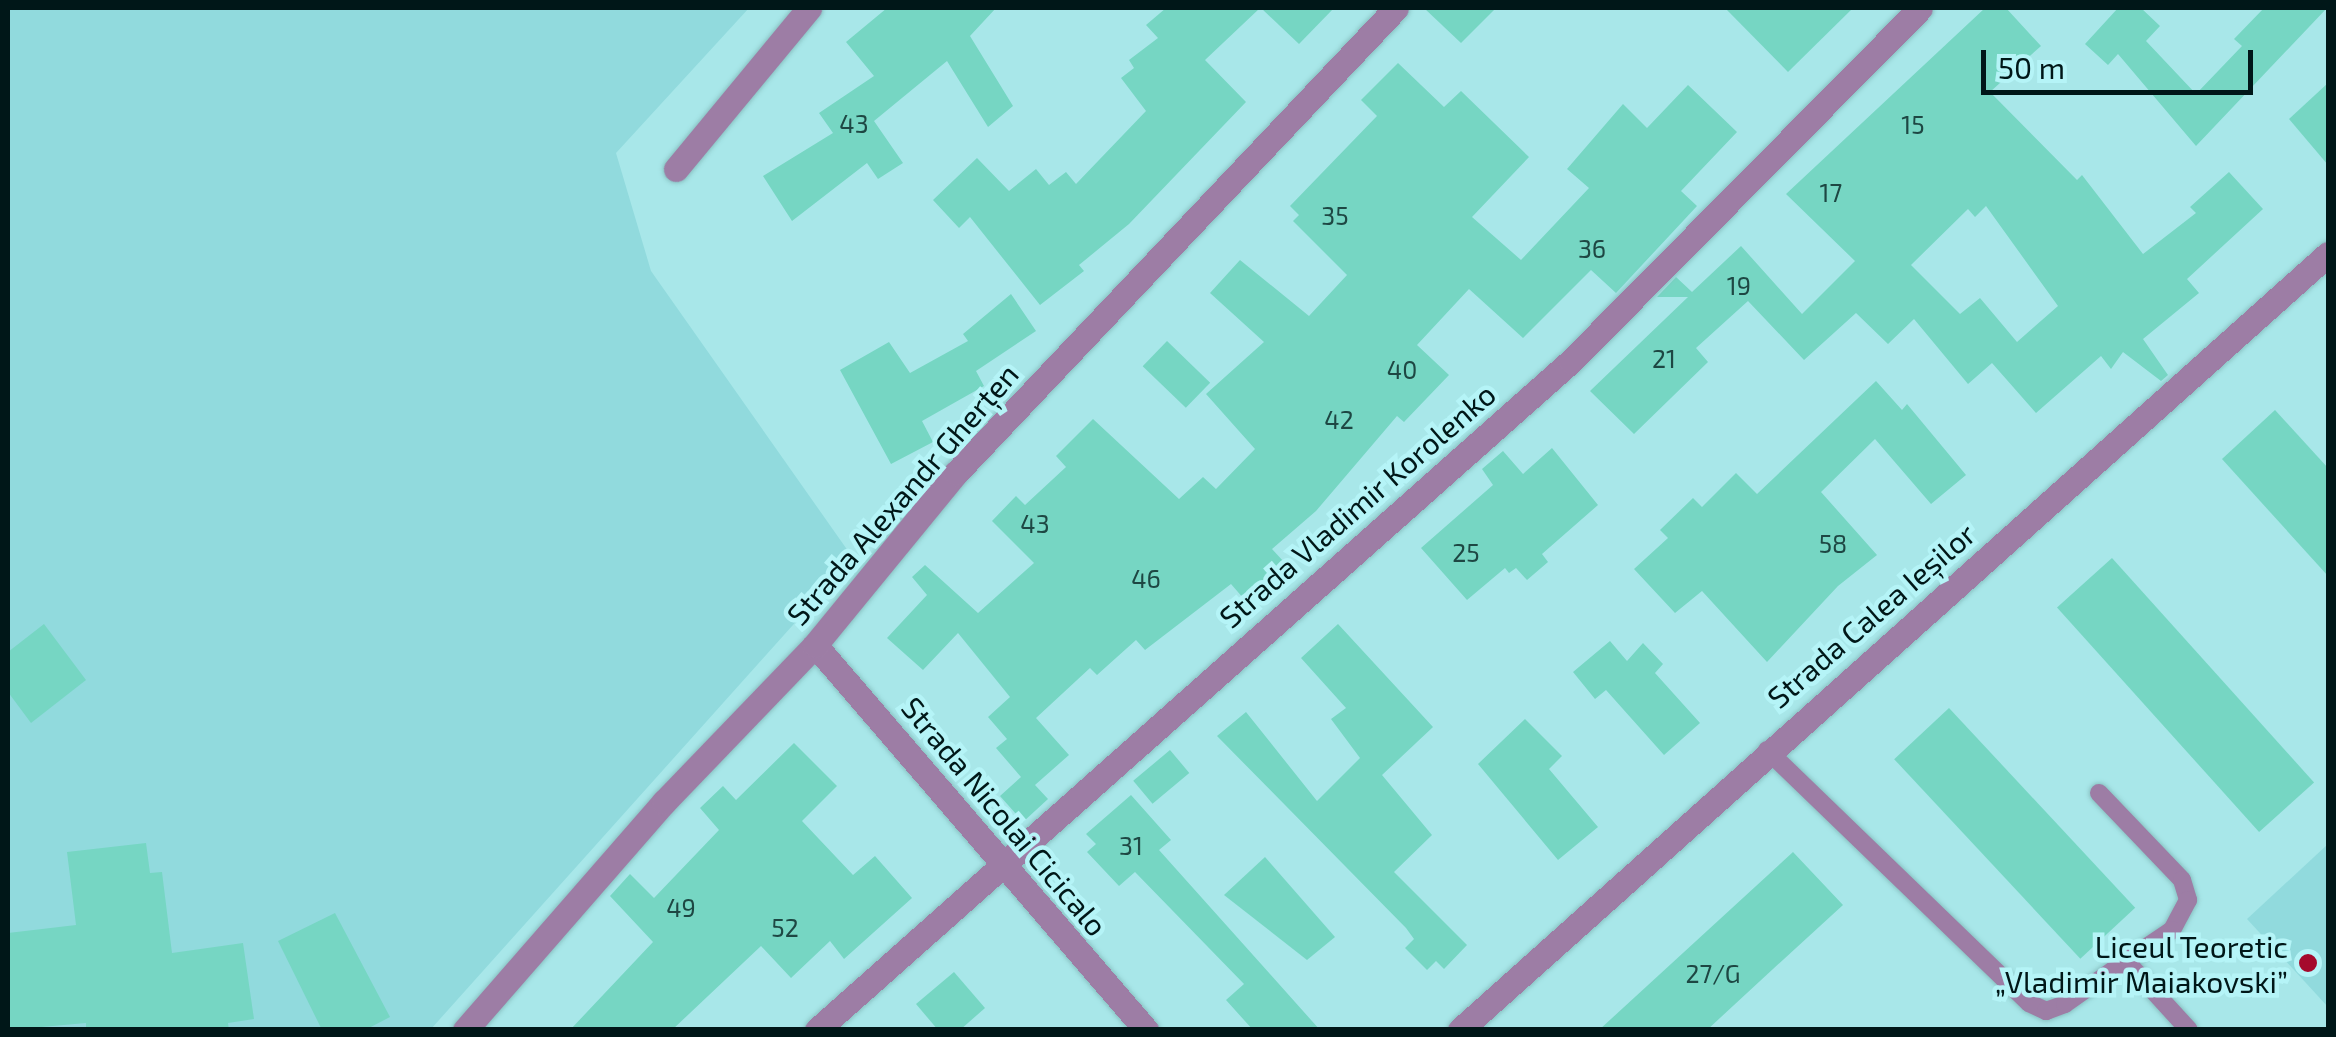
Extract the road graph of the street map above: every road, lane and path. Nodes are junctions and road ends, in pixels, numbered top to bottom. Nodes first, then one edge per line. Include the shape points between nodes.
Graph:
1 (809, 8) edge
2 (1396, 8) edge
3 (1920, 8) edge
4 (676, 168) dead end
5 (2325, 266) edge
6 (814, 646) junction
7 (1767, 750) junction
8 (2099, 793) dead end
9 (1003, 866) junction
10 (2126, 961) junction
11 (1471, 1026) edge
12 (465, 1030) edge
13 (817, 1030) edge
14 (1146, 1030) edge
15 (2188, 1030) edge

1 - 4 street
2 - 6 street, Strada Alexandr Gherțen via 956,473
3 - 9 street, Strada Vladimir Korolenko via 1571,361 1080,790
5 - 7 street, Strada Calea Ieșilor
6 - 9 street, Strada Nicolai Cicicalo
6 - 12 street, Strada Alexandr Gherțen via 664,802
7 - 10 lane via 2029,1003 2046,1010 2065,1004
7 - 11 street, Strada Calea Ieșilor
8 - 10 lane via 2182,880 2188,900 2172,930
9 - 13 street, Strada Vladimir Korolenko
9 - 14 street, Strada Nicolai Cicicalo
10 - 15 lane

